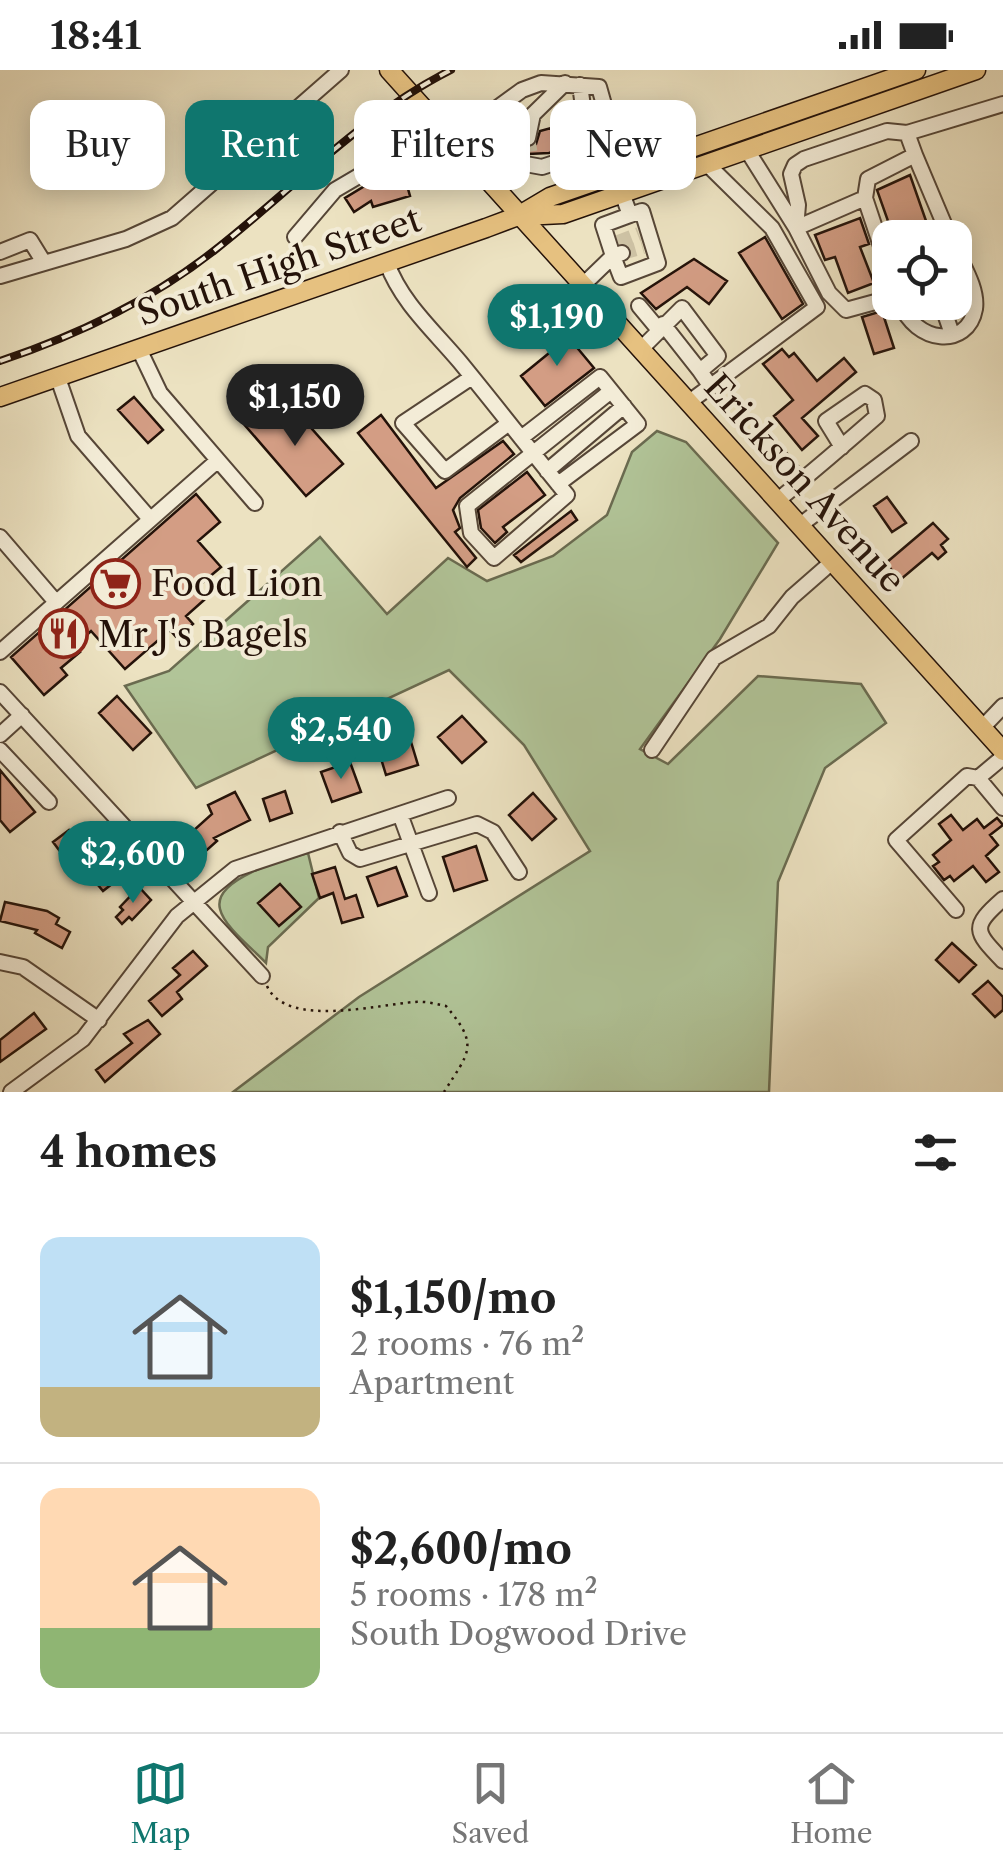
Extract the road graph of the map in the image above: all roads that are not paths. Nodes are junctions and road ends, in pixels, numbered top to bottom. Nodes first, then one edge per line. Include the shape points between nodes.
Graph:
1 (341, 70) edge
2 (390, 70) edge
3 (916, 70) edge
4 (976, 70) edge
5 (572, 84) junction
6 (416, 100) edge
7 (509, 100) edge
8 (576, 100) edge
9 (603, 100) edge
10 (1003, 104) edge
11 (533, 113) junction
12 (530, 128) tunnel mouth
13 (906, 133) junction
14 (696, 147) edge
15 (747, 150) junction
16 (532, 155) dead end
17 (915, 155) junction
18 (707, 164) junction
19 (548, 165) joint
20 (354, 179) edge
21 (495, 190) edge
22 (570, 190) edge
23 (622, 193) junction
24 (865, 198) junction
25 (518, 216) junction
26 (630, 216) junction
27 (872, 220) edge
28 (942, 220) edge
29 (796, 228) junction
30 (295, 237) dead end
31 (615, 249) junction
32 (0, 252) edge
33 (43, 261) junction
34 (387, 263) junction
35 (0, 276) edge
36 (582, 286) junction
37 (972, 288) edge
38 (872, 303) edge
39 (639, 306) dead end
40 (972, 316) edge
41 (911, 320) edge
42 (947, 320) edge
43 (970, 320) edge
44 (661, 327) junction
45 (952, 334) junction
46 (139, 349) junction
47 (640, 350) junction
48 (700, 371) junction
49 (472, 377) junction
50 (58, 378) junction
51 (711, 387) junction
52 (611, 391) junction
53 (0, 397) edge
54 (688, 402) junction
55 (624, 406) junction
56 (509, 423) junction
57 (521, 438) junction
58 (763, 438) dead end
59 (912, 442) dead end
60 (842, 446) dead end
61 (534, 454) junction
62 (217, 461) junction
63 (548, 470) junction
64 (801, 481) junction
65 (558, 484) junction
66 (778, 501) junction
67 (255, 503) dead end
68 (150, 518) junction
69 (800, 526) junction
70 (0, 537) edge
71 (832, 562) junction
72 (55, 601) junction
73 (0, 652) edge
74 (0, 692) edge
75 (1003, 706) edge
76 (22, 715) junction
77 (982, 728) junction
78 (0, 735) edge
79 (0, 750) edge
80 (652, 750) dead end
81 (1003, 754) edge
82 (978, 778) junction
83 (448, 798) dead end
84 (49, 802) dead end
85 (1003, 808) edge
86 (400, 814) junction
87 (340, 832) junction
88 (411, 844) junction
89 (519, 872) dead end
90 (429, 892) dead end
91 (194, 899) junction
92 (1003, 899) edge
93 (956, 910) dead end
94 (1003, 961) edge
95 (0, 962) edge
96 (262, 976) road end
97 (99, 1020) junction
98 (11, 1092) edge

1 - 33 street via 172,218 126,239
2 - 6 main road, Erickson Avenue
3 - 14 main road, South High Street
4 - 15 main road
5 - 7 street via 540,83
5 - 8 street
5 - 9 street via 599,87
5 - 11 street
10 - 13 street
11 - 12 street
11 - 19 street via 515,132 514,152 531,168
13 - 17 street
13 - 29 street via 888,131 794,164
15 - 18 main road
15 - 29 street
16 - 19 street
17 - 24 street via 868,180
17 - 28 street
18 - 23 main road
18 - 51 street via 772,228 817,307
20 - 30 street
21 - 25 main road, Erickson Avenue
22 - 25 main road, South High Street
23 - 25 main road via 563,214
23 - 26 street
24 - 27 street
24 - 29 street
25 - 34 main road, South High Street
25 - 36 main road, Erickson Avenue
26 - 31 street via 603,225
26 - 31 street via 642,212 645,239 658,263 621,277
29 - 38 street via 829,293 846,310
31 - 36 street
32 - 33 street via 30,240
33 - 35 street
34 - 46 main road, South High Street
34 - 49 street via 404,296
36 - 47 main road, Erickson Avenue
37 - 40 street
39 - 44 street
41 - 45 street via 932,338
42 - 45 street
43 - 45 street
44 - 47 street
44 - 48 street
44 - 48 street via 682,308 718,356
46 - 50 main road, South High Street
46 - 62 street via 160,393
47 - 54 main road, Erickson Avenue
48 - 51 street
49 - 56 street
49 - 56 street via 403,423 445,471
50 - 53 main road, South High Street
50 - 68 street via 78,436
51 - 54 street
52 - 55 street
52 - 57 street via 600,377
52 - 61 street
54 - 66 main road, Erickson Avenue
55 - 63 street
55 - 65 street via 638,424
56 - 57 street
57 - 61 street
58 - 64 street
59 - 69 street
60 - 64 street
61 - 63 street
61 - 65 street via 467,506 471,533 494,558 568,495
62 - 67 street
62 - 68 street
63 - 65 street
64 - 66 street
66 - 69 main road, Erickson Avenue
68 - 72 street
69 - 71 main road, Erickson Avenue
70 - 72 street
71 - 77 main road, Erickson Avenue
71 - 80 street via 769,626 714,658
72 - 73 street
74 - 76 street
75 - 77 street
76 - 78 street
76 - 91 street
77 - 81 main road, Erickson Avenue
79 - 84 street
81 - 82 street
82 - 85 street
82 - 93 street via 967,776 896,840
83 - 86 street
86 - 87 street
86 - 88 street
87 - 88 street via 356,859
87 - 91 street via 247,862
88 - 89 street via 480,824 493,832
88 - 90 street
91 - 96 street
91 - 97 street
92 - 94 street via 978,926
95 - 97 street via 23,967
97 - 98 street

